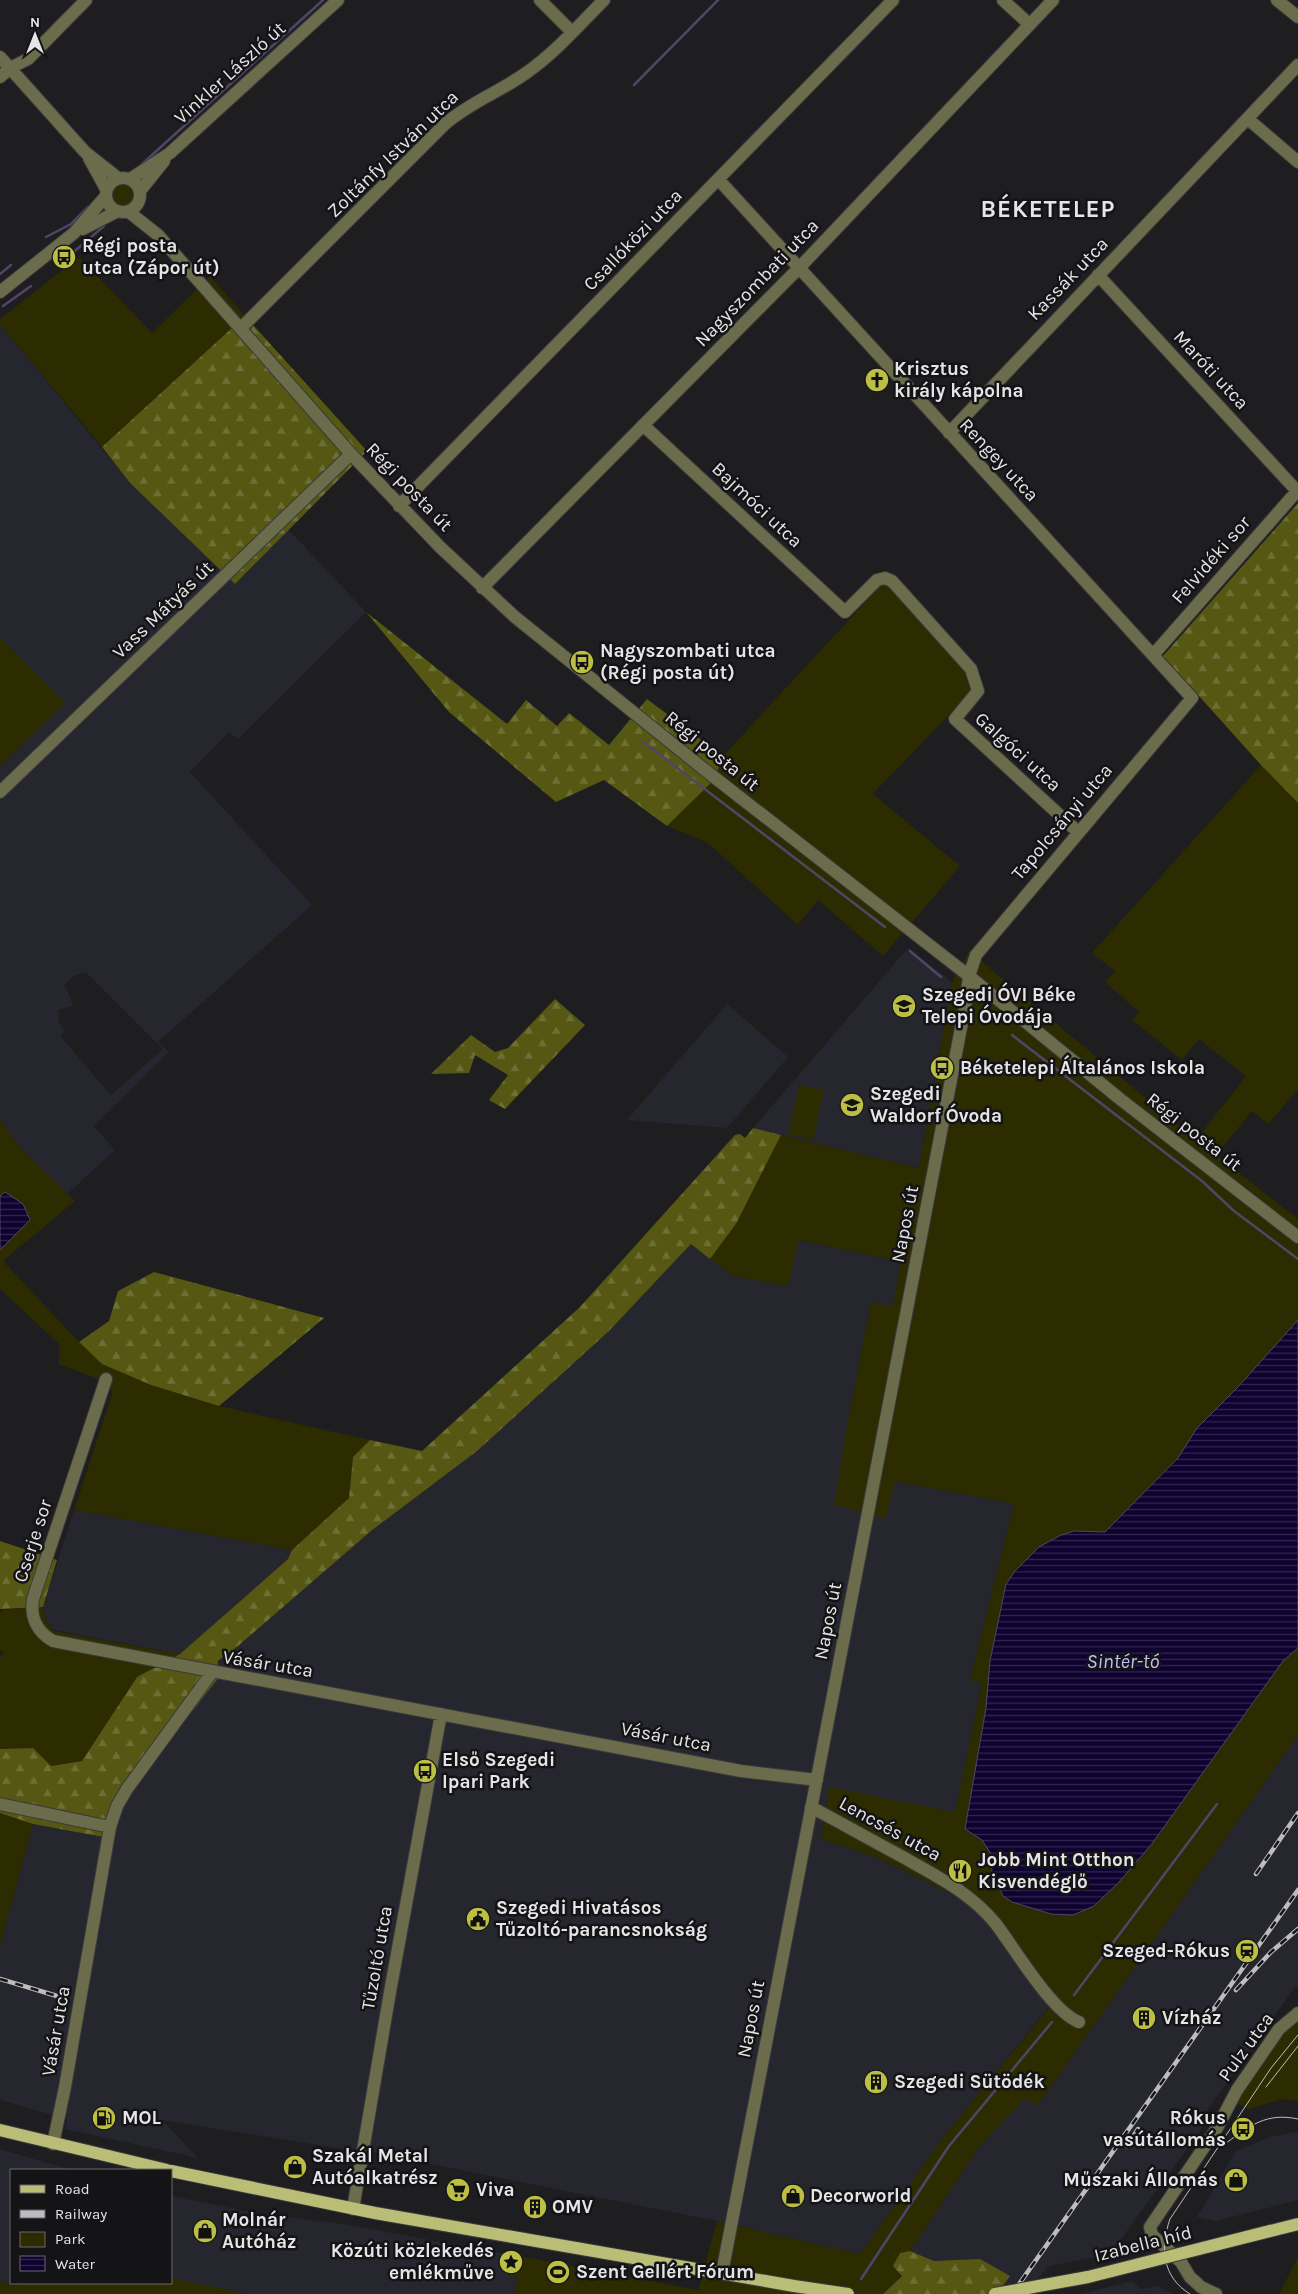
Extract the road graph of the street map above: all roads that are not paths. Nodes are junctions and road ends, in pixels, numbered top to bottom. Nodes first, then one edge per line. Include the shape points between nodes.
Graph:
1 (86, 0) edge
2 (338, 0) edge
3 (540, 0) edge
4 (604, 0) edge
5 (893, 0) edge
6 (1004, 0) edge
7 (1053, 0) edge
8 (1277, 0) edge
9 (1298, 17) edge
10 (1029, 24) junction
11 (572, 32) junction
12 (0, 57) edge
13 (1298, 65) edge
14 (10, 68) junction
15 (0, 77) edge
16 (1248, 118) junction
17 (85, 152) junction
18 (170, 154) junction
19 (1298, 162) edge
20 (124, 179) junction
21 (718, 179) junction
22 (106, 193) junction
23 (140, 196) junction
24 (116, 212) junction
25 (129, 212) junction
26 (74, 233) junction
27 (158, 235) junction
28 (800, 267) junction
29 (1098, 274) junction
30 (0, 292) edge
31 (241, 328) junction
32 (643, 425) junction
33 (948, 433) junction
34 (351, 454) junction
35 (1298, 490) edge
36 (399, 506) junction
37 (482, 588) junction
38 (844, 612) joint
39 (1153, 655) junction
40 (1192, 698) joint
41 (0, 792) edge
42 (1078, 832) junction
43 (969, 976) junction
44 (1298, 1237) edge
45 (106, 1379) dead end
46 (213, 1671) junction
47 (441, 1714) junction
48 (817, 1780) junction
49 (0, 1804) edge
50 (811, 1806) junction
51 (110, 1827) junction
52 (1298, 2013) edge
53 (1074, 2020) dead end
54 (0, 2130) edge
55 (53, 2144) junction
56 (163, 2169) edge
57 (172, 2171) edge
58 (353, 2209) junction
59 (1298, 2224) edge
60 (722, 2273) junction
61 (848, 2294) edge
62 (995, 2294) edge
63 (1216, 2294) edge

1 - 14 street via 28,59
2 - 18 street, Vinkler László út
3 - 11 street
4 - 11 street, Zoltánfy István utca
5 - 21 street, Csallóközi utca
6 - 10 street
7 - 10 street, Nagyszombati utca
8 - 9 street
10 - 28 street, Nagyszombati utca
11 - 31 street, Zoltánfy István utca via 546,59 524,75 475,101 445,124
12 - 14 street
13 - 16 street, Kassák utca
14 - 15 street
14 - 17 street
16 - 19 street
16 - 29 street, Kassák utca
17 - 20 street
17 - 22 street
18 - 20 street, Vinkler László út
18 - 23 street, Vinkler László út
20 - 22 street via 113,181
20 - 23 street via 138,186
21 - 28 street, Rengey utca
21 - 36 street, Csallóközi utca
22 - 24 street via 109,206
22 - 26 street
23 - 25 street
23 - 27 street, Régi posta út
24 - 25 street
24 - 26 street
25 - 27 street, Régi posta út
26 - 30 street
27 - 31 street, Régi posta út
28 - 32 street, Nagyszombati utca
28 - 33 street, Rengey utca
29 - 33 street, Kassák utca
29 - 35 street, Maróti utca
31 - 34 street, Régi posta út
32 - 37 street, Nagyszombati utca
32 - 38 street, Bajmóci utca
33 - 39 street, Rengey utca
34 - 36 street, Régi posta út
34 - 41 street, Vass Mátyás út
35 - 39 street, Felvidéki sor
36 - 37 street, Régi posta út
37 - 43 street, Régi posta út via 713,776
38 - 42 street, Galgóci utca via 877,580 885,578 892,581 972,669 978,690 955,719
39 - 40 street, Rengey utca
40 - 42 street, Tapolcsányi utca
42 - 43 street, Tapolcsányi utca via 976,955
43 - 44 street, Régi posta út via 1120,1099
43 - 48 street, Napos út
45 - 46 street, Cserje sor via 33,1599 33,1618 43,1634 58,1643
46 - 47 street, Vásár utca
46 - 51 street, Vásár utca via 127,1790
47 - 48 street, Vásár utca via 741,1771
47 - 58 street, Tűzoltó utca
48 - 50 street, Napos út
49 - 51 street
50 - 53 street, Lencsés utca via 961,1890 983,1909 1050,1996
50 - 60 street, Napos út
51 - 55 street, Vásár utca
52 - 63 street, Pulz utca via 1280,2029 1242,2082 1217,2128 1150,2226 1154,2237 1181,2262 1190,2277
54 - 55 main road
55 - 56 main road
57 - 58 main road
58 - 60 main road
59 - 62 main road, Izabella híd, bridge via 1088,2277
60 - 61 main road

